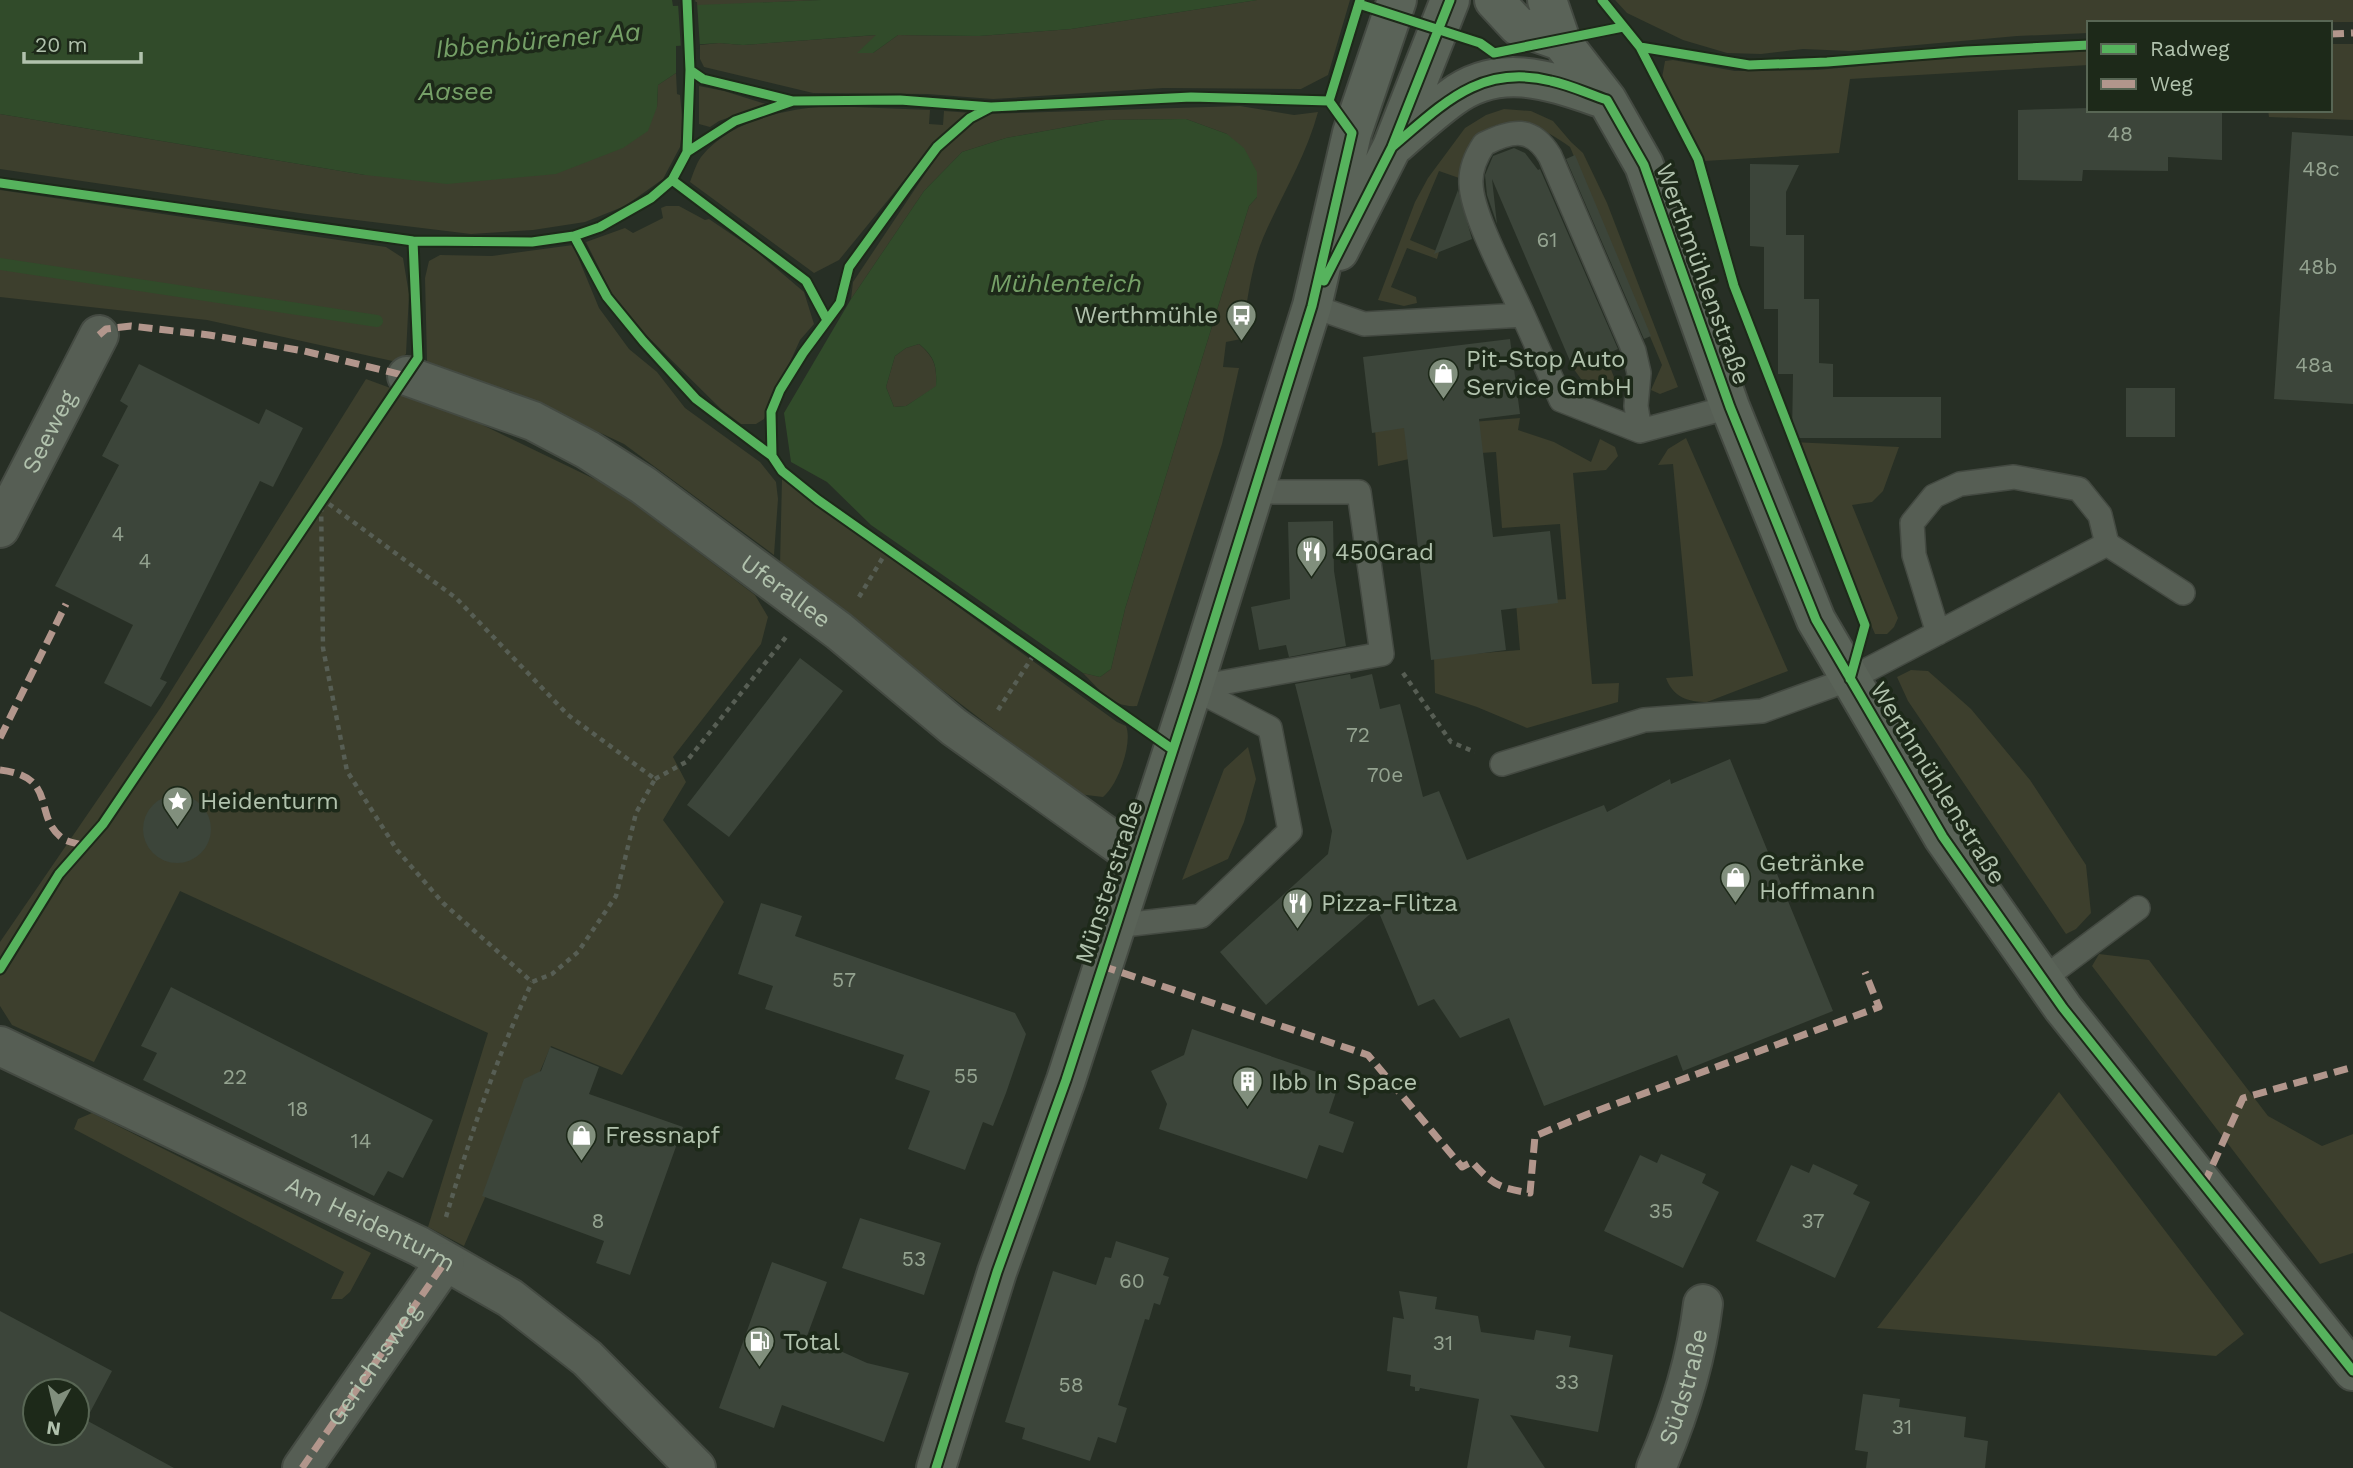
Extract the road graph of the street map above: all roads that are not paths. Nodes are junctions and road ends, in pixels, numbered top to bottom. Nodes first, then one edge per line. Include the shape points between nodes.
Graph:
1 (1397, 0) edge
2 (1450, 0) edge
3 (1494, 0) edge
4 (1547, 0) edge
5 (1561, 41) junction
6 (1607, 100) junction
7 (1392, 147) junction
8 (1312, 306) junction
9 (1523, 315) junction
10 (99, 335) dead end
11 (407, 376) dead end
12 (1730, 407) junction
13 (1640, 431) junction
14 (1253, 492) junction
15 (0, 528) edge
16 (2107, 544) junction
17 (2183, 593) dead end
18 (1938, 633) junction
19 (1850, 678) junction
20 (1193, 688) junction
21 (1502, 764) road end
22 (1136, 857) junction
23 (2138, 908) dead end
24 (1115, 926) junction
25 (2043, 979) junction
26 (0, 1046) edge
27 (445, 1262) junction
28 (1703, 1304) dead end
29 (2353, 1371) edge
30 (302, 1468) edge
31 (696, 1468) edge
32 (936, 1468) edge
33 (1656, 1468) edge

1 - 8 main road, Münsterstraße via 1352,133
2 - 7 main road, Münsterstraße
3 - 5 main road via 1518,26
4 - 5 main road, Werthmühlenstraße
5 - 6 main road, Werthmühlenstraße
6 - 7 main road via 1551,80 1518,75 1497,78 1452,96
6 - 12 main road, Werthmühlenstraße via 1644,165
7 - 8 main road, Münsterstraße
8 - 9 lane via 1364,324
8 - 14 main road, Münsterstraße
9 - 13 lane via 1561,401
9 - 13 lane via 1472,194 1477,154 1484,144 1512,133 1534,136 1550,156 1634,351
10 - 15 street, Seeweg
11 - 22 street, Uferallee via 533,421 643,485 809,607 977,744
12 - 13 lane
12 - 19 main road, Werthmühlenstraße via 1816,620
14 - 20 main road, Münsterstraße
14 - 20 lane via 1359,492 1382,654
16 - 17 lane
16 - 18 lane
16 - 18 lane via 2100,515 2079,489 2014,477 1959,484 1934,496 1912,523 1913,555
18 - 19 lane
19 - 21 lane via 1762,710 1644,720
19 - 25 main road, Werthmühlenstraße via 1943,837
20 - 22 main road, Münsterstraße
20 - 24 lane via 1270,729 1290,831 1201,916
22 - 24 main road, Münsterstraße
23 - 25 lane
24 - 32 main road, Münsterstraße via 997,1272
25 - 29 main road, Werthmühlenstraße
26 - 27 street, Am Heidenturm
27 - 30 street, Gerichtsweg
27 - 31 street, Am Heidenturm via 510,1298 587,1358
28 - 33 street, Südstraße via 1693,1365

